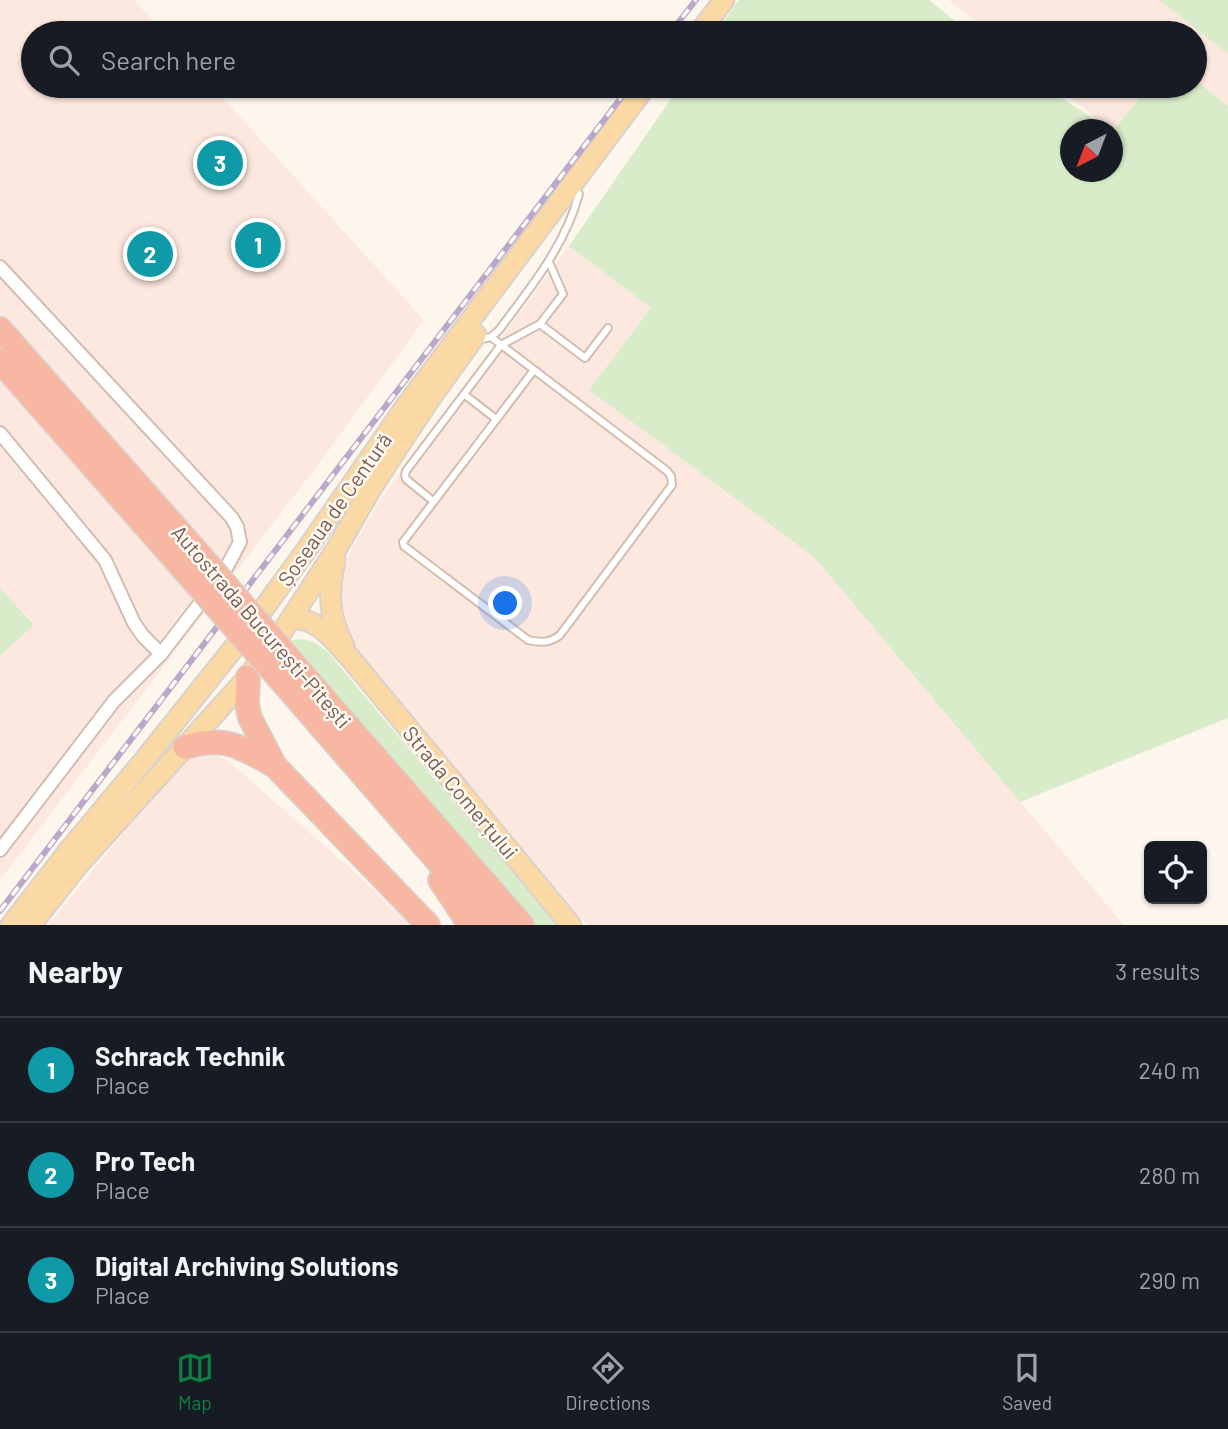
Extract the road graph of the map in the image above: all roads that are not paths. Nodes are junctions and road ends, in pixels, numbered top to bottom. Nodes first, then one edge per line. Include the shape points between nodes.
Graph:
1 (710, 0) edge
2 (724, 0) edge
3 (694, 21) edge
4 (708, 21) edge
5 (637, 98) edge
6 (651, 98) edge
7 (579, 194) junction
8 (549, 262) junction
9 (0, 267) edge
10 (540, 324) junction
11 (608, 328) dead end
12 (0, 329) edge
13 (482, 339) junction
14 (501, 345) junction
15 (0, 361) edge
16 (534, 370) junction
17 (464, 395) junction
18 (496, 419) junction
19 (0, 433) edge
20 (433, 502) junction
21 (337, 548) junction
22 (192, 563) junction
23 (291, 619) junction
24 (162, 654) junction
25 (351, 659) junction
26 (285, 670) junction
27 (248, 677) junction
28 (185, 747) junction
29 (275, 766) junction
30 (407, 827) junction
31 (0, 850) edge
32 (467, 895) junction
33 (11, 925) edge
34 (31, 925) edge
35 (428, 925) edge
36 (470, 925) edge
37 (486, 925) edge
38 (493, 925) edge
39 (522, 925) edge
40 (571, 925) edge

1 - 3 main road
2 - 4 main road
5 - 33 main road, Șoseaua de Centură via 399,416 248,630
6 - 7 main road, Șoseaua de Centură
7 - 8 lane
7 - 13 main road, Șoseaua de Centură
8 - 10 lane via 563,294
8 - 13 lane via 499,330
9 - 24 street via 237,527 240,542 233,558
10 - 11 lane via 585,358
10 - 14 lane
12 - 22 highway, Autostrada București-Pitești
13 - 14 lane
13 - 21 main road, Șoseaua de Centură via 432,396
14 - 16 lane
14 - 17 lane
15 - 22 highway, Autostrada București-Pitești
16 - 18 lane
16 - 20 lane via 667,471 672,480 560,635 546,642 528,640 404,546 405,538
17 - 18 lane
17 - 20 lane via 406,471 405,479
18 - 20 lane
19 - 24 street via 105,560 134,623
21 - 23 main road, Șoseaua de Centură
21 - 25 main road via 329,597 338,636
22 - 26 highway, Autostrada București-Pitești, bridge
23 - 25 main road via 316,625
23 - 27 main road, Șoseaua de Centură
24 - 31 street via 114,701
25 - 40 main road, Strada Comerțului
26 - 30 highway, Autostrada București-Pitești
26 - 39 highway, Autostrada București-Pitești
27 - 28 main road, Șoseaua de Centură
27 - 29 highway via 250,718
28 - 29 highway via 222,741
28 - 34 main road, Șoseaua de Centură via 79,864
29 - 35 highway
30 - 32 highway, Autostrada București-Pitești
30 - 36 highway
32 - 37 highway
32 - 38 highway, Autostrada București-Pitești

